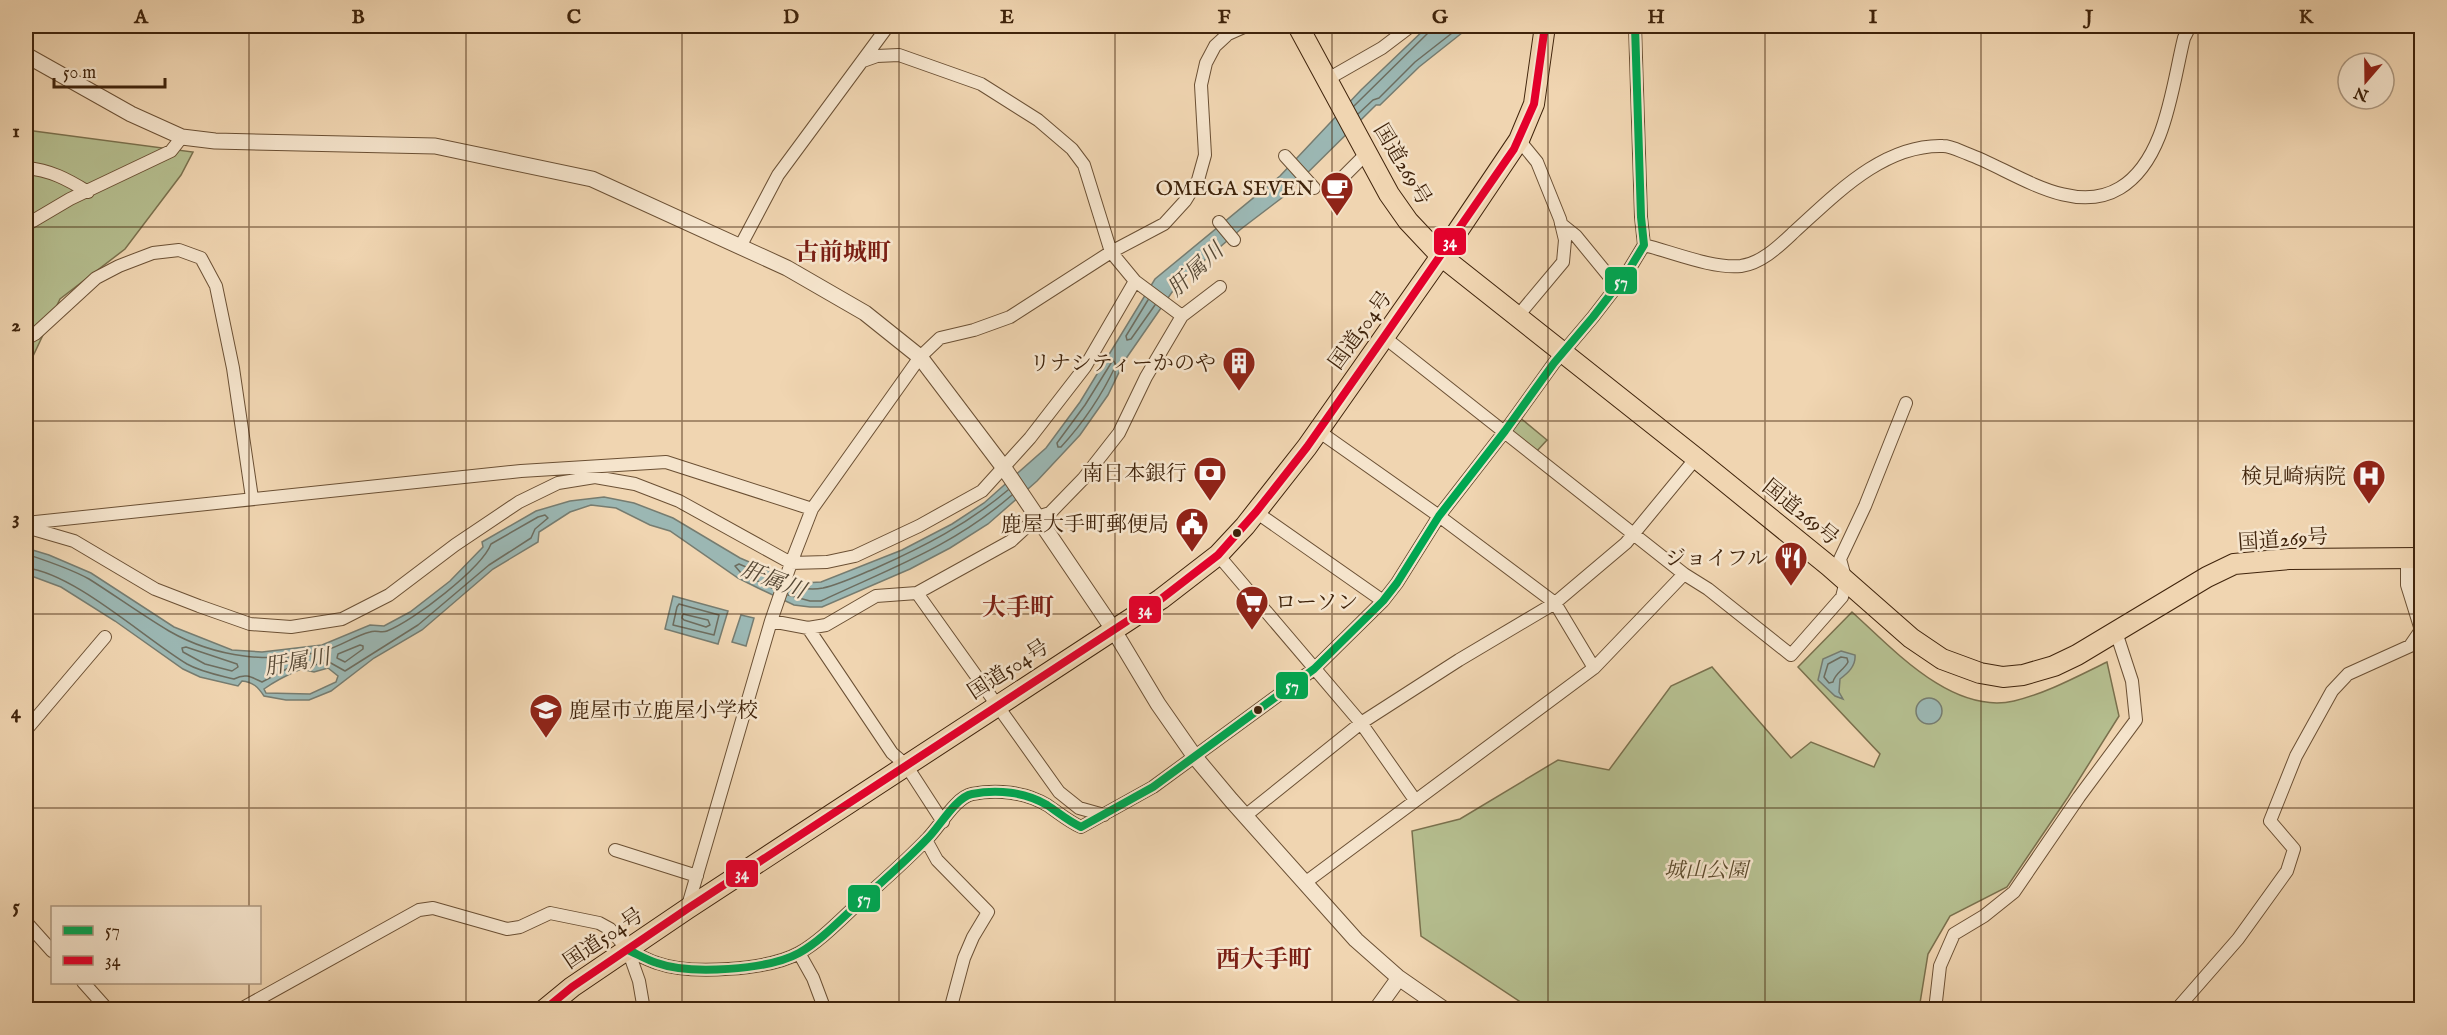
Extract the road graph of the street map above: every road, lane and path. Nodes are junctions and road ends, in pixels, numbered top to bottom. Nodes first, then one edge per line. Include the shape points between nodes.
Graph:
1 (888, 26) edge
2 (1246, 26) edge
3 (1298, 26) edge
4 (1412, 26) edge
5 (1545, 26) edge
6 (1635, 26) edge
7 (2190, 26) edge
8 (26, 55) edge
9 (863, 61) junction
10 (1330, 86) junction
11 (182, 137) junction
12 (1519, 140) junction
13 (1365, 150) junction
14 (1285, 156) dead end
15 (26, 168) edge
16 (1337, 183) dead end
17 (1314, 188) dead end
18 (88, 192) junction
19 (1219, 222) dead end
20 (1561, 224) junction
21 (26, 225) edge
22 (1234, 240) dead end
23 (741, 245) junction
24 (1644, 245) junction
25 (1111, 252) junction
26 (1441, 256) junction
27 (1138, 283) junction
28 (1617, 286) junction
29 (1220, 287) dead end
30 (1180, 315) junction
31 (1517, 317) junction
32 (1384, 337) junction
33 (26, 339) edge
34 (1564, 353) junction
35 (920, 357) junction
36 (1906, 403) dead end
37 (1317, 430) junction
38 (1505, 431) junction
39 (1696, 458) junction
40 (1004, 468) junction
41 (252, 498) junction
42 (812, 509) junction
43 (1256, 512) junction
44 (1439, 516) junction
45 (1036, 517) junction
46 (26, 525) edge
47 (1634, 534) junction
48 (1218, 555) junction
49 (2414, 559) edge
50 (791, 563) junction
51 (1684, 574) junction
52 (1846, 581) junction
53 (917, 593) junction
54 (1383, 601) junction
55 (1555, 603) junction
56 (771, 621) junction
57 (808, 628) junction
58 (1113, 629) junction
59 (2116, 632) junction
60 (105, 637) dead end
61 (1314, 669) junction
62 (1594, 669) junction
63 (997, 706) junction
64 (1361, 723) junction
65 (26, 730) edge
66 (1195, 757) junction
67 (906, 765) junction
68 (1415, 800) junction
69 (1104, 815) junction
70 (1245, 816) junction
71 (943, 822) junction
72 (926, 840) junction
73 (615, 850) dead end
74 (697, 876) junction
75 (1306, 882) junction
76 (687, 909) junction
77 (26, 922) edge
78 (51, 950) edge
79 (628, 950) junction
80 (799, 953) junction
81 (1399, 978) junction
82 (84, 984) edge
83 (573, 987) junction
84 (108, 1010) edge
85 (239, 1010) edge
86 (544, 1010) edge
87 (564, 1010) edge
88 (644, 1010) edge
89 (825, 1010) edge
90 (950, 1010) edge
91 (1376, 1010) edge
92 (1445, 1010) edge
93 (1935, 1010) edge
94 (2176, 1010) edge

1 - 9 street
2 - 25 street via 1228,34 1215,46 1206,63 1201,84 1205,155 1198,180 1164,224
3 - 10 main road, 国道269号
4 - 10 street
5 - 12 main road, 国道504号 via 1534,105
6 - 24 street
7 - 24 street via 2160,137 2149,159 2122,187 2104,196 2079,199 2050,191 1945,146 1916,147 1894,155 1845,186 1754,262 1740,266 1712,263
8 - 11 street via 131,114
9 - 23 street via 778,174
9 - 25 street via 899,55 981,84 1038,120 1072,148 1084,165
10 - 13 main road, 国道269号
11 - 18 street via 171,151
11 - 23 street via 435,146 592,179
12 - 20 street via 1537,162
12 - 26 main road, 国道504号
13 - 16 street
13 - 26 main road, 国道269号 via 1408,221
14 - 17 street
15 - 18 street via 65,178
18 - 21 street
19 - 22 street
20 - 28 street via 1576,236
20 - 31 street via 1565,240 1563,262
23 - 35 street via 865,313
24 - 28 street
25 - 27 street
25 - 35 street via 1010,316 940,338
26 - 31 main road, 国道269号
26 - 32 main road, 国道504号
27 - 30 street
27 - 40 street via 1085,367
28 - 34 street
29 - 30 street
30 - 45 street via 1119,433 1050,513
31 - 34 main road, 国道269号
32 - 37 main road, 国道504号
32 - 38 street
33 - 41 street via 96,278 119,266 153,253 179,250 201,258 216,286 226,333
34 - 38 street
34 - 39 main road, 国道269号
35 - 40 street
35 - 42 street
36 - 52 street via 1840,559
37 - 43 main road, 国道504号
37 - 44 street
38 - 44 street
38 - 47 street
39 - 47 street
39 - 52 main road, 国道269号
40 - 45 street
40 - 50 street via 982,491 855,556
41 - 42 street via 521,471 666,462
41 - 46 street
42 - 50 street
43 - 48 main road, 国道504号
43 - 54 street
44 - 54 street
44 - 55 street
45 - 53 street via 1011,541
45 - 58 street
46 - 50 street via 74,541 155,589 199,606 250,624 291,627 342,619 389,595 519,502 558,483 595,477 635,484 679,501
47 - 51 street
47 - 55 street
48 - 58 main road, 国道504号 via 1161,599
48 - 61 street
49 - 59 main road, 国道269号 via 2289,559 2234,564
49 - 94 street via 2407,585 2421,630 2410,646 2348,674 2332,691 2296,756 2270,821 2294,849 2287,871 2238,939
50 - 56 street
51 - 52 street via 1791,655 1842,597
51 - 62 street
52 - 59 main road, 国道269号 via 1942,659 1980,673 2003,677 2043,669 2077,656
53 - 57 street via 876,596 826,625
53 - 63 street
54 - 61 street
55 - 62 street
55 - 64 street
56 - 57 street
56 - 74 street
57 - 67 street via 892,753
58 - 63 main road, 国道504号
58 - 66 street
59 - 93 street via 2132,681 2136,720 2014,892 1954,934 1940,966
60 - 65 street
61 - 64 street
61 - 66 street
62 - 68 street
63 - 67 main road, 国道504号
63 - 69 street via 1059,792 1079,808
64 - 68 street
64 - 70 street
66 - 69 street
66 - 70 street
67 - 71 street
67 - 76 main road, 国道504号
68 - 75 street
69 - 71 street via 1081,827 1025,795 1004,792 970,794 953,807
70 - 75 street
71 - 72 street
72 - 80 street via 840,921
72 - 90 street via 937,860 988,912 972,937
73 - 74 street
74 - 76 street
75 - 81 street via 1356,939
76 - 79 main road, 国道504号
77 - 78 street
79 - 80 street via 657,964 687,969 763,965
79 - 83 main road, 国道504号
79 - 85 street via 610,929 578,917 550,913 507,929 434,908 419,910
79 - 88 street
80 - 89 street
81 - 91 street
81 - 92 street
82 - 84 street
83 - 86 main road, 国道504号
83 - 87 street

